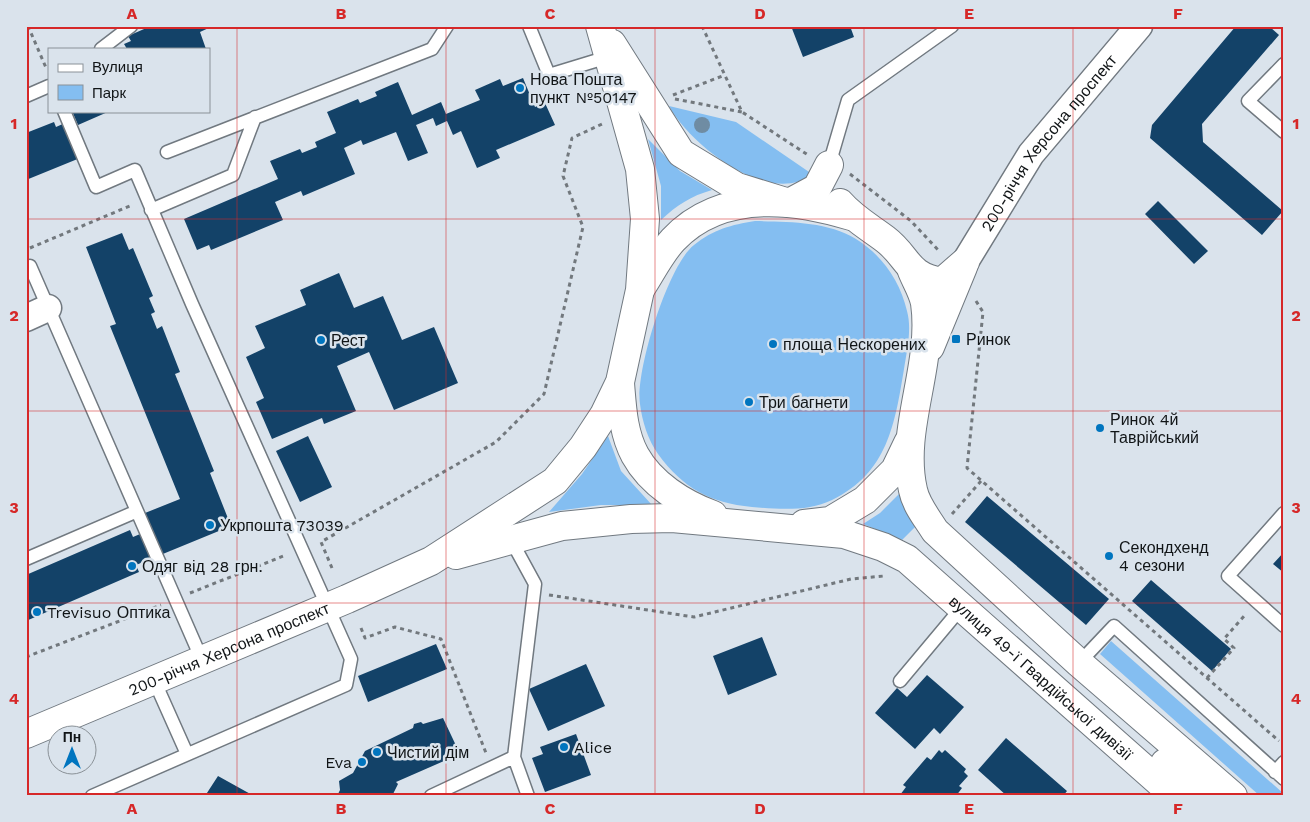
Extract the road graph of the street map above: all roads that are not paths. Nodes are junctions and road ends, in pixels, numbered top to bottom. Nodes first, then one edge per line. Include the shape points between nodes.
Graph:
1 (131, 26) edge
2 (447, 26) edge
3 (529, 26) edge
4 (601, 26) edge
5 (952, 26) edge
6 (1139, 26) edge
7 (936, 32) edge
8 (102, 48) edge
9 (608, 56) junction
10 (1284, 64) edge
11 (48, 86) edge
12 (26, 96) edge
13 (64, 112) edge
14 (255, 118) junction
15 (1284, 132) edge
16 (167, 152) dead end
17 (829, 165) junction
18 (789, 203) junction
19 (149, 205) junction
20 (852, 216) junction
21 (965, 262) junction
22 (30, 266) dead end
23 (912, 270) junction
24 (640, 290) junction
25 (37, 313) edge
26 (924, 358) junction
27 (620, 382) junction
28 (910, 440) junction
29 (136, 512) junction
30 (1284, 513) edge
31 (736, 523) junction
32 (786, 527) junction
33 (511, 540) junction
34 (26, 559) edge
35 (431, 561) junction
36 (328, 607) junction
37 (962, 608) junction
38 (1284, 626) edge
39 (202, 660) junction
40 (1080, 663) junction
41 (154, 680) junction
42 (900, 681) dead end
43 (1118, 697) junction
44 (26, 734) edge
45 (187, 754) junction
46 (514, 757) junction
47 (1281, 771) edge
48 (92, 796) edge
49 (431, 796) edge
50 (528, 796) edge
51 (1175, 796) edge
52 (1201, 796) edge
53 (1233, 796) edge

1 - 8 lane
2 - 14 lane via 432,49
3 - 9 lane via 550,75
4 - 9 street
4 - 18 street via 682,153 737,187
5 - 7 lane
6 - 21 street, 200-річчя Херсона проспект via 1031,154
7 - 17 lane via 848,100
9 - 24 street via 640,170 645,219
10 - 15 lane via 1248,101
11 - 12 lane
13 - 19 lane via 96,187 136,170
14 - 16 lane
14 - 19 lane via 233,175
17 - 18 street via 817,188
17 - 20 street via 829,190
18 - 20 street via 822,207
18 - 24 street via 740,202 705,215 672,240
19 - 36 lane
20 - 23 street via 887,240
21 - 23 street via 942,282 927,280
21 - 26 street
22 - 25 lane
23 - 26 street via 925,302
24 - 27 street
25 - 29 lane
26 - 28 street
27 - 31 street via 622,416 635,455 660,485 694,508
27 - 35 street via 583,447 555,480
28 - 32 street via 895,470 865,500 830,521
28 - 40 street via 913,491 921,510
29 - 34 lane
29 - 39 lane
30 - 38 lane via 1228,576
31 - 32 street
31 - 33 street via 631,518 562,526
32 - 37 street, вулиця 49-ї Гвардійської дивізії via 844,534 883,546 899,567
33 - 35 street
33 - 46 lane via 535,584
35 - 36 street, 200-річчя Херсона проспект
36 - 39 street, 200-річчя Херсона проспект
36 - 45 lane via 351,659 346,684
37 - 42 lane
37 - 51 street, вулиця 49-ї Гвардійської дивізії
39 - 41 street, 200-річчя Херсона проспект
40 - 43 street
40 - 47 lane via 1114,626
41 - 44 street, 200-річчя Херсона проспект
41 - 45 lane
43 - 52 street via 1120,723
43 - 53 street
45 - 48 lane
46 - 49 lane
46 - 50 lane

